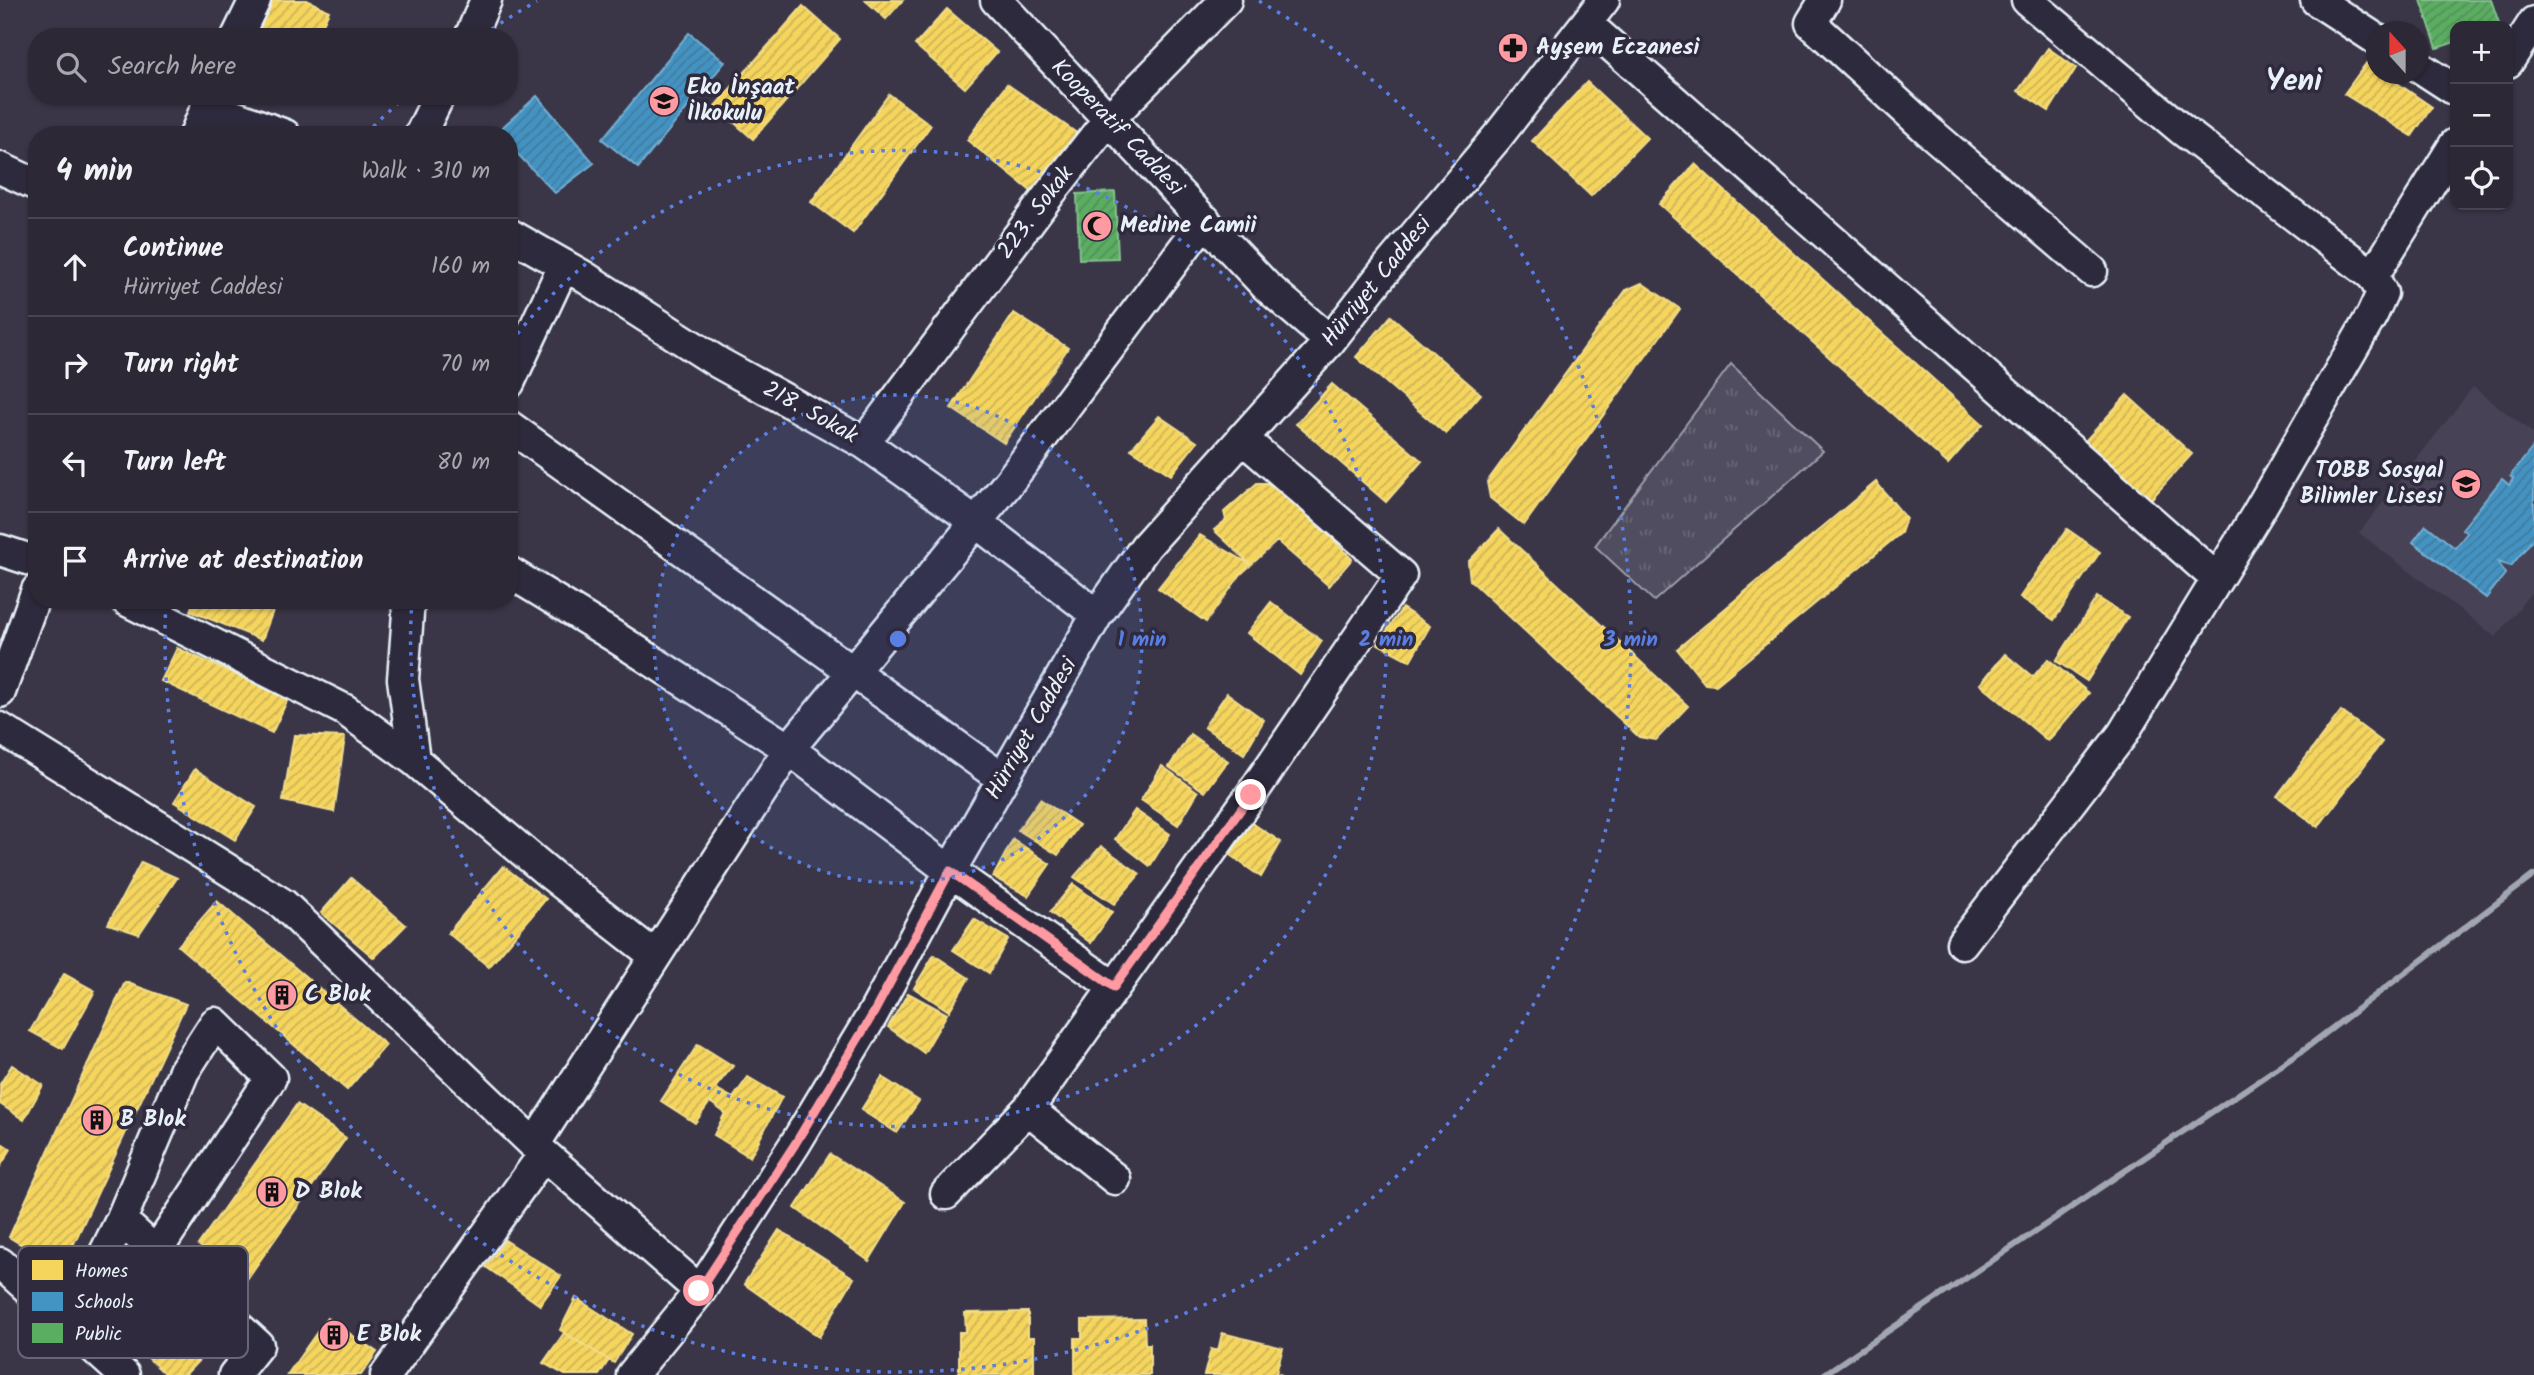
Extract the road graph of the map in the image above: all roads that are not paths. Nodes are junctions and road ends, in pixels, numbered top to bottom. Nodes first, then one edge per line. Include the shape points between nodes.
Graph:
1 (255, 0) edge
2 (486, 0) edge
3 (996, 0) edge
4 (1226, 0) edge
5 (1825, 0) edge
6 (2027, 0) edge
7 (2316, 0) edge
8 (1596, 12) edge
9 (2534, 22) edge
10 (241, 28) edge
11 (474, 28) edge
12 (2366, 32) edge
13 (2513, 54) edge
14 (2429, 73) edge
15 (2450, 87) edge
16 (207, 105) edge
17 (218, 105) edge
18 (435, 105) edge
19 (1108, 120) junction
20 (199, 126) edge
21 (265, 126) edge
22 (424, 126) edge
23 (2453, 147) edge
24 (0, 168) edge
25 (28, 181) edge
26 (1205, 220) junction
27 (518, 239) edge
28 (564, 265) junction
29 (2092, 271) dead end
30 (2372, 276) junction
31 (1330, 341) junction
32 (518, 364) edge
33 (518, 432) edge
34 (1242, 439) junction
35 (864, 443) junction
36 (976, 522) junction
37 (0, 551) edge
38 (28, 559) edge
39 (518, 578) edge
40 (2217, 579) junction
41 (30, 609) edge
42 (146, 609) edge
43 (408, 609) edge
44 (1097, 615) junction
45 (852, 670) junction
46 (0, 692) edge
47 (0, 728) edge
48 (789, 749) junction
49 (414, 760) junction
50 (1003, 779) junction
51 (950, 871) junction
52 (1962, 943) dead end
53 (655, 956) junction
54 (1114, 987) junction
55 (1028, 1109) junction
56 (539, 1149) junction
57 (1115, 1179) dead end
58 (946, 1194) dead end
59 (121, 1220) junction
60 (108, 1246) edge
61 (149, 1246) edge
62 (160, 1246) edge
63 (0, 1263) edge
64 (18, 1279) edge
65 (699, 1291) junction
66 (248, 1336) edge
67 (105, 1358) edge
68 (248, 1358) edge
69 (248, 1358) edge
70 (124, 1375) edge
71 (234, 1375) edge
72 (386, 1375) edge
73 (632, 1375) edge

1 - 10 street
2 - 11 street
3 - 19 street, Kooperatif Caddesi
4 - 19 street, 223. Sokak
5 - 29 street via 1811,23
6 - 30 street via 2181,129
7 - 12 street
8 - 31 street, Hürriyet Caddesi
8 - 40 street
9 - 13 street
14 - 15 street
16 - 20 street
17 - 21 street
18 - 22 street
19 - 26 street, Kooperatif Caddesi
19 - 35 street, 223. Sokak
23 - 30 street
24 - 25 street
26 - 31 street, Kooperatif Caddesi via 1266,286
26 - 36 street
27 - 28 street, 218. Sokak
28 - 32 street
28 - 35 street, 218. Sokak via 719,363
30 - 40 street via 2382,293 2372,315
31 - 34 street, Hürriyet Caddesi
33 - 45 street
34 - 44 street, Hürriyet Caddesi via 1146,546
34 - 54 street via 1401,575
35 - 36 street, 218. Sokak
36 - 44 street, 218. Sokak
36 - 45 street
37 - 38 street
39 - 48 street
40 - 52 street via 2122,735
41 - 46 street
42 - 49 street via 345,710
43 - 49 street via 403,679
44 - 50 street, Hürriyet Caddesi
45 - 48 street
45 - 50 street
47 - 56 street via 283,904
48 - 51 street
48 - 53 street
49 - 53 street
50 - 51 street, Hürriyet Caddesi
51 - 54 street
51 - 65 street, Hürriyet Caddesi via 866,1026
53 - 56 street
54 - 55 street
55 - 57 street
55 - 58 street
56 - 65 street
56 - 72 street
59 - 60 street
59 - 61 street
59 - 62 street via 184,1071 215,1023 271,1078
63 - 64 street
65 - 73 street, Hürriyet Caddesi
66 - 69 street via 258,1345
67 - 70 street
68 - 71 street

